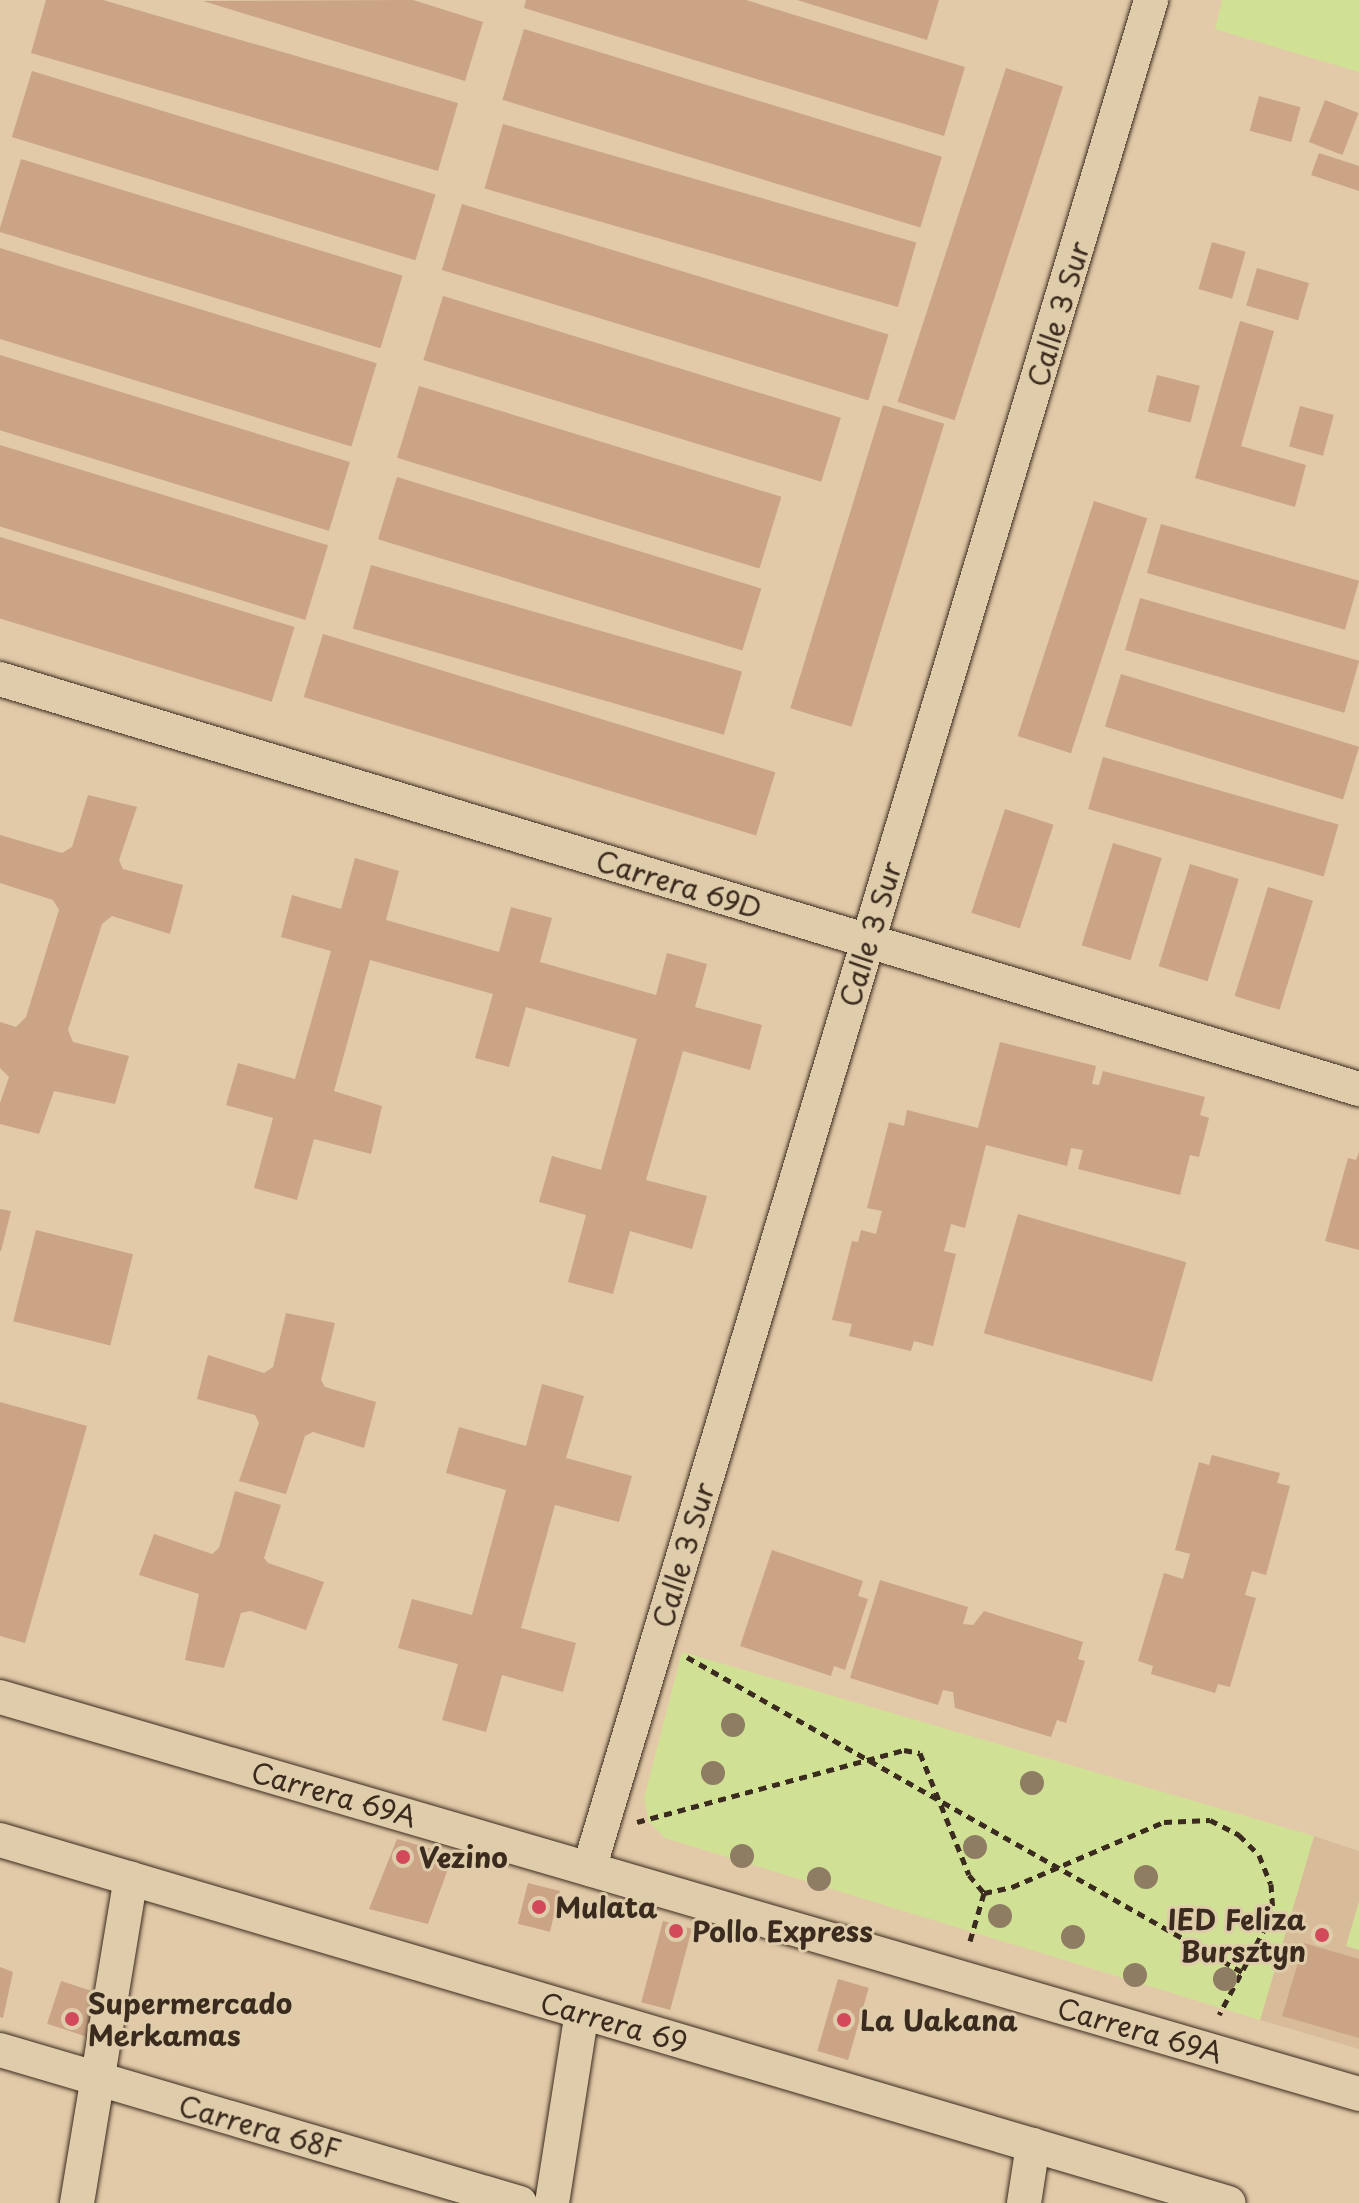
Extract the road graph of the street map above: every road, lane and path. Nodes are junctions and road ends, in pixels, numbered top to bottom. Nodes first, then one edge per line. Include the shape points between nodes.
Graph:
1 (1151, 0) edge
2 (0, 679) edge
3 (868, 941) junction
4 (1359, 1089) edge
5 (676, 1651) dead end
6 (0, 1697) edge
7 (868, 1760) junction
8 (942, 1802) junction
9 (637, 1822) dead end
10 (0, 1840) edge
11 (1058, 1867) junction
12 (589, 1869) junction
13 (131, 1878) junction
14 (984, 1893) junction
15 (970, 1941) dead end
16 (1244, 1973) junction
17 (582, 2012) junction
18 (1219, 2015) dead end
19 (0, 2050) edge
20 (98, 2079) junction
21 (1359, 2094) edge
22 (1033, 2145) junction
23 (77, 2203) edge
24 (520, 2203) edge
25 (552, 2203) edge
26 (1024, 2203) edge
27 (1229, 2203) edge

1 - 3 street, Calle 3 Sur
2 - 3 street, Carrera 69D
3 - 4 street, Carrera 69D
3 - 12 street, Calle 3 Sur
5 - 7 path
6 - 12 street, Carrera 69A
7 - 8 path
7 - 8 path via 904,1750 920,1753
7 - 9 path
8 - 11 path
8 - 14 path via 969,1875
10 - 13 street, Carrera 69
11 - 14 path
11 - 16 path
11 - 16 path via 1164,1822 1210,1820 1239,1835 1259,1855 1271,1884 1273,1913
12 - 21 street, Carrera 69A
13 - 17 street, Carrera 69
13 - 20 street
14 - 15 path
16 - 18 path
17 - 22 street, Carrera 69
17 - 25 street
19 - 20 street, Carrera 68F
20 - 23 street
20 - 24 street, Carrera 68F
22 - 26 street
22 - 27 street, Carrera 69

